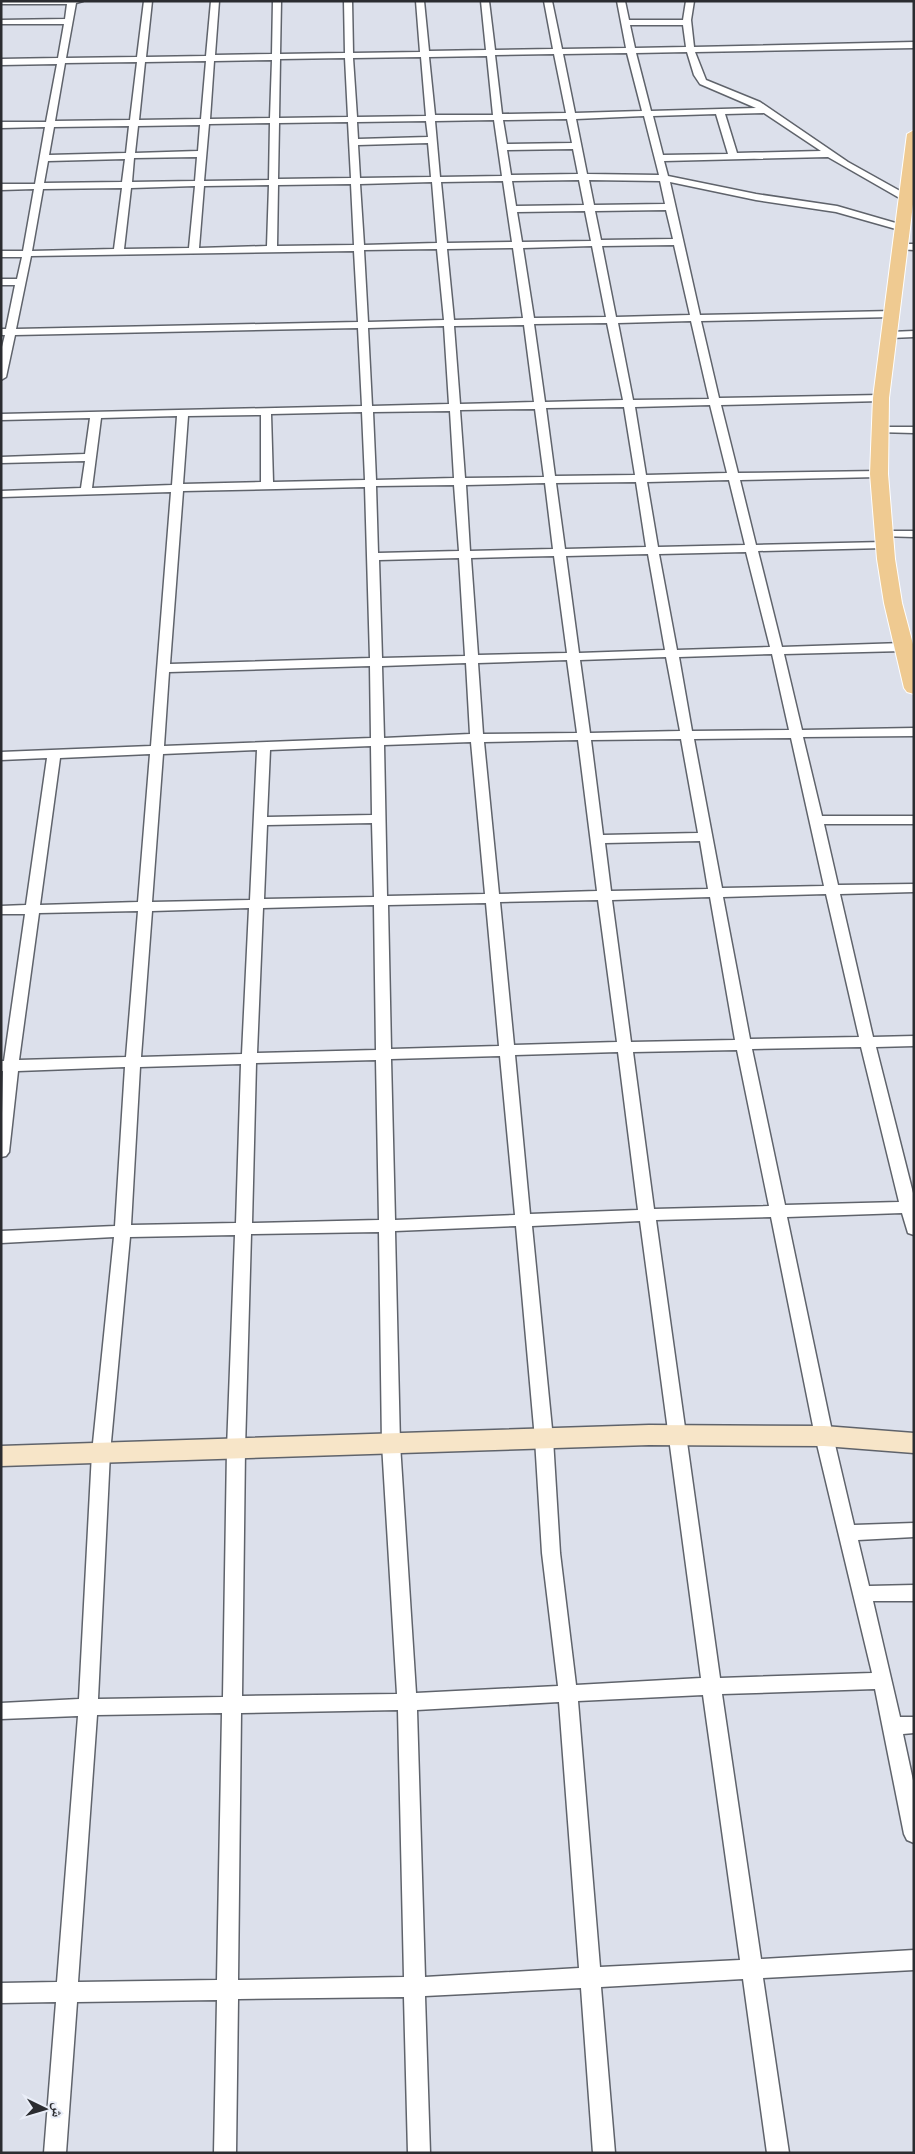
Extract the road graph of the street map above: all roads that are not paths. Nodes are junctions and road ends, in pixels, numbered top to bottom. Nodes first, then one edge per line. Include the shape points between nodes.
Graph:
1 (72, 1) edge
2 (79, 1) edge
3 (148, 1) edge
4 (215, 1) edge
5 (277, 1) edge
6 (348, 1) edge
7 (420, 1) edge
8 (485, 1) edge
9 (548, 1) edge
10 (621, 1) edge
11 (690, 1) edge
12 (1, 2) edge
13 (69, 21) junction
14 (1, 22) edge
15 (687, 22) junction
16 (626, 23) junction
17 (914, 45) edge
18 (691, 49) junction
19 (631, 50) junction
20 (558, 52) junction
21 (491, 53) junction
22 (426, 54) junction
23 (349, 56) junction
24 (276, 57) junction
25 (211, 58) junction
26 (142, 59) junction
27 (62, 61) junction
28 (1, 62) edge
29 (766, 110) junction
30 (720, 112) junction
31 (647, 114) junction
32 (572, 116) junction
33 (498, 117) junction
34 (430, 118) junction
35 (352, 119) junction
36 (276, 120) junction
37 (134, 122) junction
38 (205, 122) junction
39 (50, 124) junction
40 (1, 125) edge
41 (914, 134) edge
42 (432, 140) junction
43 (354, 142) junction
44 (578, 146) junction
45 (503, 147) junction
46 (202, 154) junction
47 (830, 154) junction
48 (130, 156) junction
49 (733, 156) junction
50 (44, 158) junction
51 (659, 158) junction
52 (584, 177) junction
53 (508, 178) junction
54 (664, 178) junction
55 (435, 180) junction
56 (355, 181) junction
57 (274, 182) junction
58 (200, 183) junction
59 (126, 185) junction
60 (39, 186) junction
61 (1, 187) edge
62 (906, 198) junction
63 (590, 208) junction
64 (671, 208) junction
65 (512, 209) junction
66 (903, 228) junction
67 (679, 242) junction
68 (597, 243) junction
69 (517, 244) junction
70 (442, 245) junction
71 (907, 247) edge
72 (359, 248) junction
73 (194, 250) junction
74 (272, 250) junction
75 (119, 252) junction
76 (1, 254) edge
77 (27, 254) junction
78 (1, 282) edge
79 (22, 282) junction
80 (893, 314) junction
81 (697, 318) junction
82 (612, 320) junction
83 (529, 322) junction
84 (449, 323) junction
85 (363, 325) junction
86 (6, 332) edge
87 (914, 334) edge
88 (890, 335) junction
89 (1, 377) edge
90 (881, 398) junction
91 (715, 403) junction
92 (629, 405) junction
93 (540, 406) junction
94 (454, 407) junction
95 (367, 409) junction
96 (266, 412) junction
97 (183, 414) junction
98 (96, 416) junction
99 (1, 417) edge
100 (880, 430) junction
101 (914, 430) edge
102 (90, 457) junction
103 (1, 460) edge
104 (879, 474) junction
105 (734, 476) junction
106 (642, 478) junction
107 (550, 479) junction
108 (461, 482) junction
109 (370, 483) junction
110 (267, 485) junction
111 (178, 487) junction
112 (86, 491) junction
113 (1, 494) edge
114 (914, 534) edge
115 (884, 540) junction
116 (753, 549) junction
117 (654, 552) junction
118 (558, 554) junction
119 (465, 555) junction
120 (373, 557) junction
121 (777, 650) junction
122 (672, 652) junction
123 (907, 654) edge
124 (572, 655) junction
125 (472, 658) junction
126 (376, 661) junction
127 (164, 668) junction
128 (914, 688) edge
129 (914, 732) edge
130 (796, 734) junction
131 (688, 736) junction
132 (477, 738) junction
133 (584, 738) junction
134 (379, 741) junction
135 (264, 745) junction
136 (156, 750) junction
137 (54, 754) junction
138 (1, 756) edge
139 (379, 819) junction
140 (816, 820) junction
141 (914, 820) edge
142 (260, 821) junction
143 (707, 838) junction
144 (598, 839) junction
145 (914, 888) edge
146 (833, 890) junction
147 (716, 893) junction
148 (605, 894) junction
149 (492, 897) junction
150 (382, 902) junction
151 (256, 903) junction
152 (144, 906) junction
153 (32, 909) junction
154 (1, 910) edge
155 (914, 1041) edge
156 (867, 1042) junction
157 (744, 1046) junction
158 (625, 1047) junction
159 (507, 1051) junction
160 (383, 1056) junction
161 (249, 1060) junction
162 (132, 1061) junction
163 (6, 1066) edge
164 (1, 1152) edge
165 (911, 1208) edge
166 (778, 1212) junction
167 (647, 1215) junction
168 (523, 1220) junction
169 (388, 1226) junction
170 (244, 1230) junction
171 (914, 1230) edge
172 (123, 1231) junction
173 (1, 1237) edge
174 (676, 1435) junction
175 (824, 1436) junction
176 (544, 1439) junction
177 (391, 1444) junction
178 (914, 1444) edge
179 (236, 1449) junction
180 (101, 1453) junction
181 (1, 1456) edge
182 (914, 1530) edge
183 (848, 1533) junction
184 (914, 1593) edge
185 (864, 1594) junction
186 (883, 1681) junction
187 (712, 1686) junction
188 (568, 1693) junction
189 (407, 1702) junction
190 (233, 1706) junction
191 (88, 1707) junction
192 (1, 1710) edge
193 (914, 1725) edge
194 (893, 1726) junction
195 (914, 1834) edge
196 (914, 1960) edge
197 (750, 1969) junction
198 (591, 1977) junction
199 (416, 1987) junction
200 (228, 1990) junction
201 (67, 1991) junction
202 (1, 1993) edge
203 (55, 2153) edge
204 (225, 2153) edge
205 (419, 2153) edge
206 (604, 2153) edge
207 (778, 2153) edge

1 - 2 street
1 - 12 street
1 - 13 street
3 - 26 street
4 - 25 street
5 - 24 street
6 - 23 street
7 - 22 street
8 - 21 street
9 - 20 street
10 - 16 street
11 - 15 street
13 - 14 street
13 - 27 street
15 - 16 street
15 - 18 street
16 - 19 street
17 - 18 street
18 - 19 street
18 - 29 street via 697,76 703,82
19 - 20 street
19 - 31 street
20 - 21 street
20 - 32 street
21 - 22 street
21 - 33 street
22 - 23 street
22 - 34 street
23 - 24 street
23 - 35 street
24 - 25 street
24 - 36 street
25 - 26 street
25 - 38 street
26 - 27 street
26 - 37 street
27 - 28 street
27 - 39 street
29 - 30 street
29 - 47 street
30 - 31 street
30 - 49 street
31 - 32 street
31 - 51 street
32 - 33 street
32 - 44 street
33 - 34 street
33 - 45 street
34 - 35 street
34 - 42 street
35 - 36 street
35 - 43 street
36 - 38 street
36 - 57 street
37 - 38 street
37 - 39 street
37 - 48 street
38 - 46 street
39 - 40 street
39 - 50 street
41 - 62 main road
42 - 43 street
42 - 55 street
43 - 56 street
44 - 45 street
44 - 52 street
45 - 53 street
46 - 48 street
46 - 58 street
47 - 49 street
47 - 62 street
48 - 50 street
48 - 59 street
49 - 51 street
50 - 60 street
51 - 54 street
52 - 53 street
52 - 54 street
52 - 63 street
53 - 55 street
53 - 65 street
54 - 64 street
54 - 66 street via 837,209
55 - 56 street
55 - 70 street
56 - 57 street
56 - 72 street
57 - 58 street
57 - 74 street
58 - 59 street
58 - 73 street
59 - 60 street
59 - 75 street
60 - 61 street
60 - 77 street
62 - 66 main road
63 - 64 street
63 - 65 street
63 - 68 street
64 - 67 street
65 - 69 street
66 - 71 main road
67 - 68 street
67 - 81 street
68 - 69 street
68 - 82 street
69 - 70 street
69 - 83 street
70 - 72 street
70 - 84 street
71 - 80 main road
72 - 74 street
72 - 85 street
73 - 74 street
73 - 75 street
75 - 77 street
76 - 77 street
77 - 79 street
78 - 79 street
79 - 86 street
80 - 81 street
80 - 88 main road
81 - 82 street
81 - 91 street
82 - 83 street
82 - 92 street
83 - 84 street
83 - 93 street
84 - 85 street
84 - 94 street
85 - 86 street
85 - 95 street
86 - 89 street
87 - 88 street
88 - 90 main road
90 - 91 street
90 - 100 main road
91 - 92 street
91 - 105 street
92 - 93 street
92 - 106 street
93 - 94 street
93 - 107 street
94 - 95 street
94 - 108 street
95 - 96 street
95 - 109 street
96 - 97 street
96 - 110 street
97 - 98 street
97 - 111 street
98 - 99 street
98 - 102 street
100 - 101 street
100 - 104 main road
102 - 103 street
102 - 112 street
104 - 105 street
104 - 115 main road
105 - 106 street
105 - 116 street
106 - 107 street
106 - 117 street
107 - 108 street
107 - 118 street
108 - 109 street
108 - 119 street
109 - 110 street
109 - 120 street
110 - 111 street
111 - 112 street
111 - 127 street
112 - 113 street
114 - 115 street
115 - 116 street
115 - 123 main road via 893,602
116 - 117 street
116 - 121 street
117 - 118 street
117 - 122 street
118 - 119 street
118 - 124 street
119 - 120 street
119 - 125 street
120 - 126 street
121 - 122 street
121 - 123 street
121 - 130 street
122 - 124 street
122 - 131 street
123 - 128 main road
124 - 125 street
124 - 133 street
125 - 126 street
125 - 132 street
126 - 127 street
126 - 134 street
127 - 136 street
129 - 130 street
130 - 131 street
130 - 140 street
131 - 133 street
131 - 143 street
132 - 133 street
132 - 134 street
132 - 149 street
133 - 144 street
134 - 135 street
134 - 139 street
135 - 136 street
135 - 142 street
136 - 137 street
136 - 152 street
137 - 138 street
137 - 153 street
139 - 142 street
139 - 150 street
140 - 141 street
140 - 146 street
142 - 151 street
143 - 144 street
143 - 147 street
144 - 148 street
145 - 146 street
146 - 147 street
146 - 156 street
147 - 148 street
147 - 157 street
148 - 149 street
148 - 158 street
149 - 150 street
149 - 159 street
150 - 151 street
150 - 160 street
151 - 152 street
151 - 161 street
152 - 153 street
152 - 162 street
153 - 154 street
153 - 163 street
155 - 156 street
156 - 157 street
156 - 165 street
157 - 158 street
157 - 166 street
158 - 159 street
158 - 167 street
159 - 160 street
159 - 168 street
160 - 161 street
160 - 169 street
161 - 162 street
161 - 170 street
162 - 163 street
162 - 172 street
163 - 164 street
165 - 166 street
165 - 171 street
166 - 167 street
166 - 175 street
167 - 168 street
167 - 174 street
168 - 169 street
168 - 176 street
169 - 170 street
169 - 177 street
170 - 172 street
170 - 179 street
172 - 173 street
172 - 180 street
174 - 175 street
174 - 176 street
174 - 187 street
175 - 178 street
175 - 183 street
176 - 177 street
176 - 188 street via 552,1566
177 - 179 street
177 - 189 street
179 - 180 street
179 - 190 street
180 - 181 street
180 - 191 street
182 - 183 street
183 - 185 street
184 - 185 street
185 - 186 street
186 - 187 street
186 - 194 street
187 - 188 street
187 - 197 street
188 - 189 street
188 - 198 street
189 - 190 street
189 - 199 street
190 - 191 street
190 - 200 street
191 - 192 street
191 - 201 street
193 - 194 street
194 - 195 street
196 - 197 street
197 - 198 street
197 - 207 street
198 - 199 street
198 - 206 street
199 - 200 street
199 - 205 street
200 - 201 street
200 - 204 street
201 - 202 street
201 - 203 street

